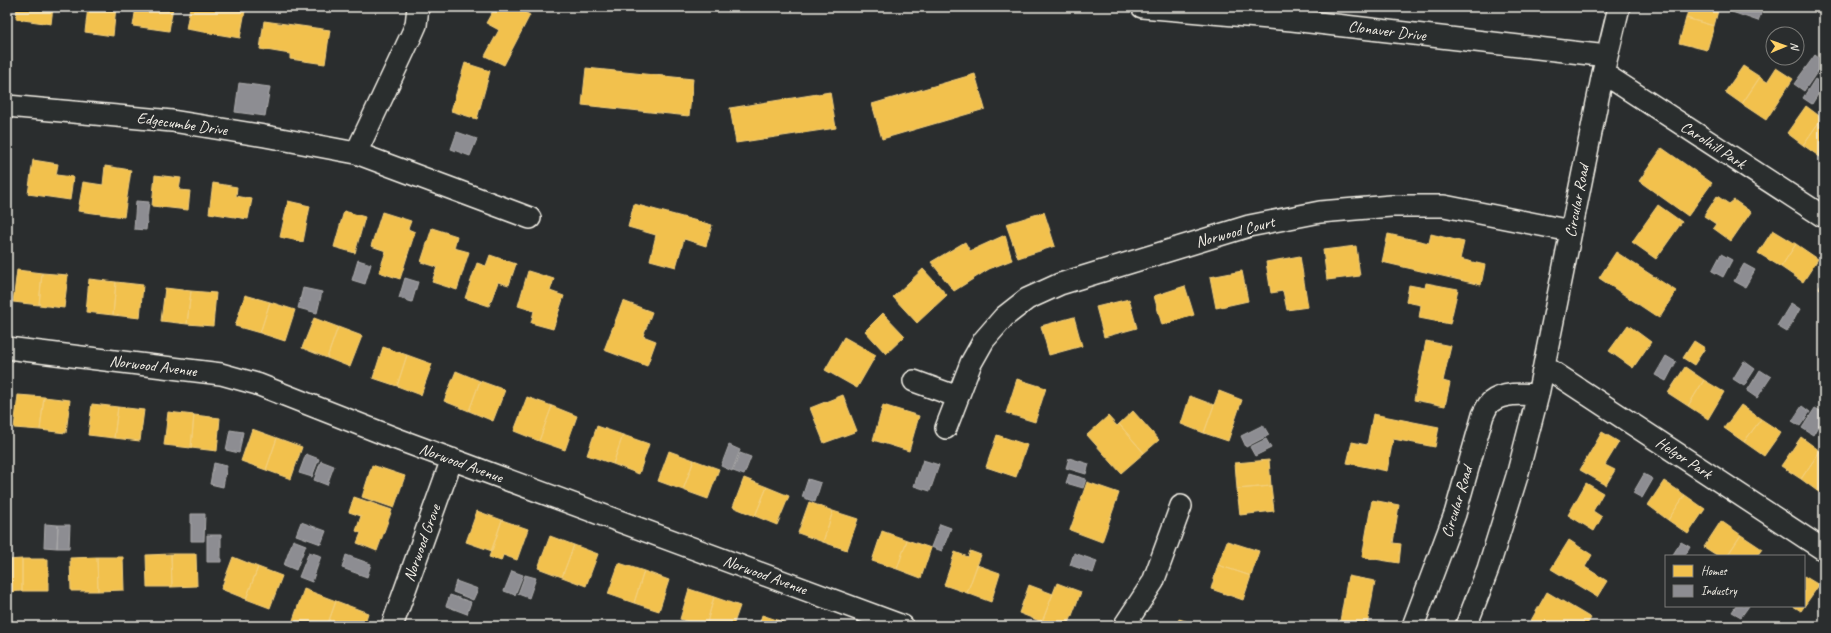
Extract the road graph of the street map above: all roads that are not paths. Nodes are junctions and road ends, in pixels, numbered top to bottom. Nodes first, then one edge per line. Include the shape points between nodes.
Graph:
1 (418, 7) edge
2 (1142, 7) edge
3 (1619, 7) edge
4 (1296, 14) edge
5 (1605, 64) junction
6 (7, 106) edge
7 (356, 153) junction
8 (1824, 217) edge
9 (530, 218) dead end
10 (1571, 232) junction
11 (7, 348) edge
12 (1544, 366) junction
13 (914, 381) dead end
14 (1538, 395) junction
15 (958, 397) junction
16 (946, 428) dead end
17 (452, 459) junction
18 (1181, 506) dead end
19 (1824, 550) edge
20 (392, 626) edge
21 (903, 626) edge
22 (1124, 626) edge
23 (1413, 626) edge
24 (1466, 626) edge

1 - 7 street via 412,34
2 - 4 street, Clonaver Drive
3 - 5 street, Circular Road
4 - 5 street, Clonaver Drive
5 - 8 street, Carolhill Park
5 - 10 street, Circular Road
6 - 7 street, Edgecumbe Drive via 172,121
7 - 9 street, Edgecumbe Drive
10 - 12 street, Circular Road
10 - 15 street, Norwood Court via 1444,206 1391,206 1320,212 1249,226 1060,284 1027,299 1004,317 984,340 971,363
11 - 17 street, Norwood Avenue via 221,374 257,384
12 - 14 street, Circular Road
12 - 19 street, Helgor Park
13 - 15 street
14 - 23 street, Circular Road via 1520,394 1490,402 1483,415 1454,514
14 - 24 street, Circular Road via 1515,483 1488,569
15 - 16 street, Norwood Court
17 - 20 street, Norwood Grove
17 - 21 street, Norwood Avenue
18 - 22 street via 1153,582

